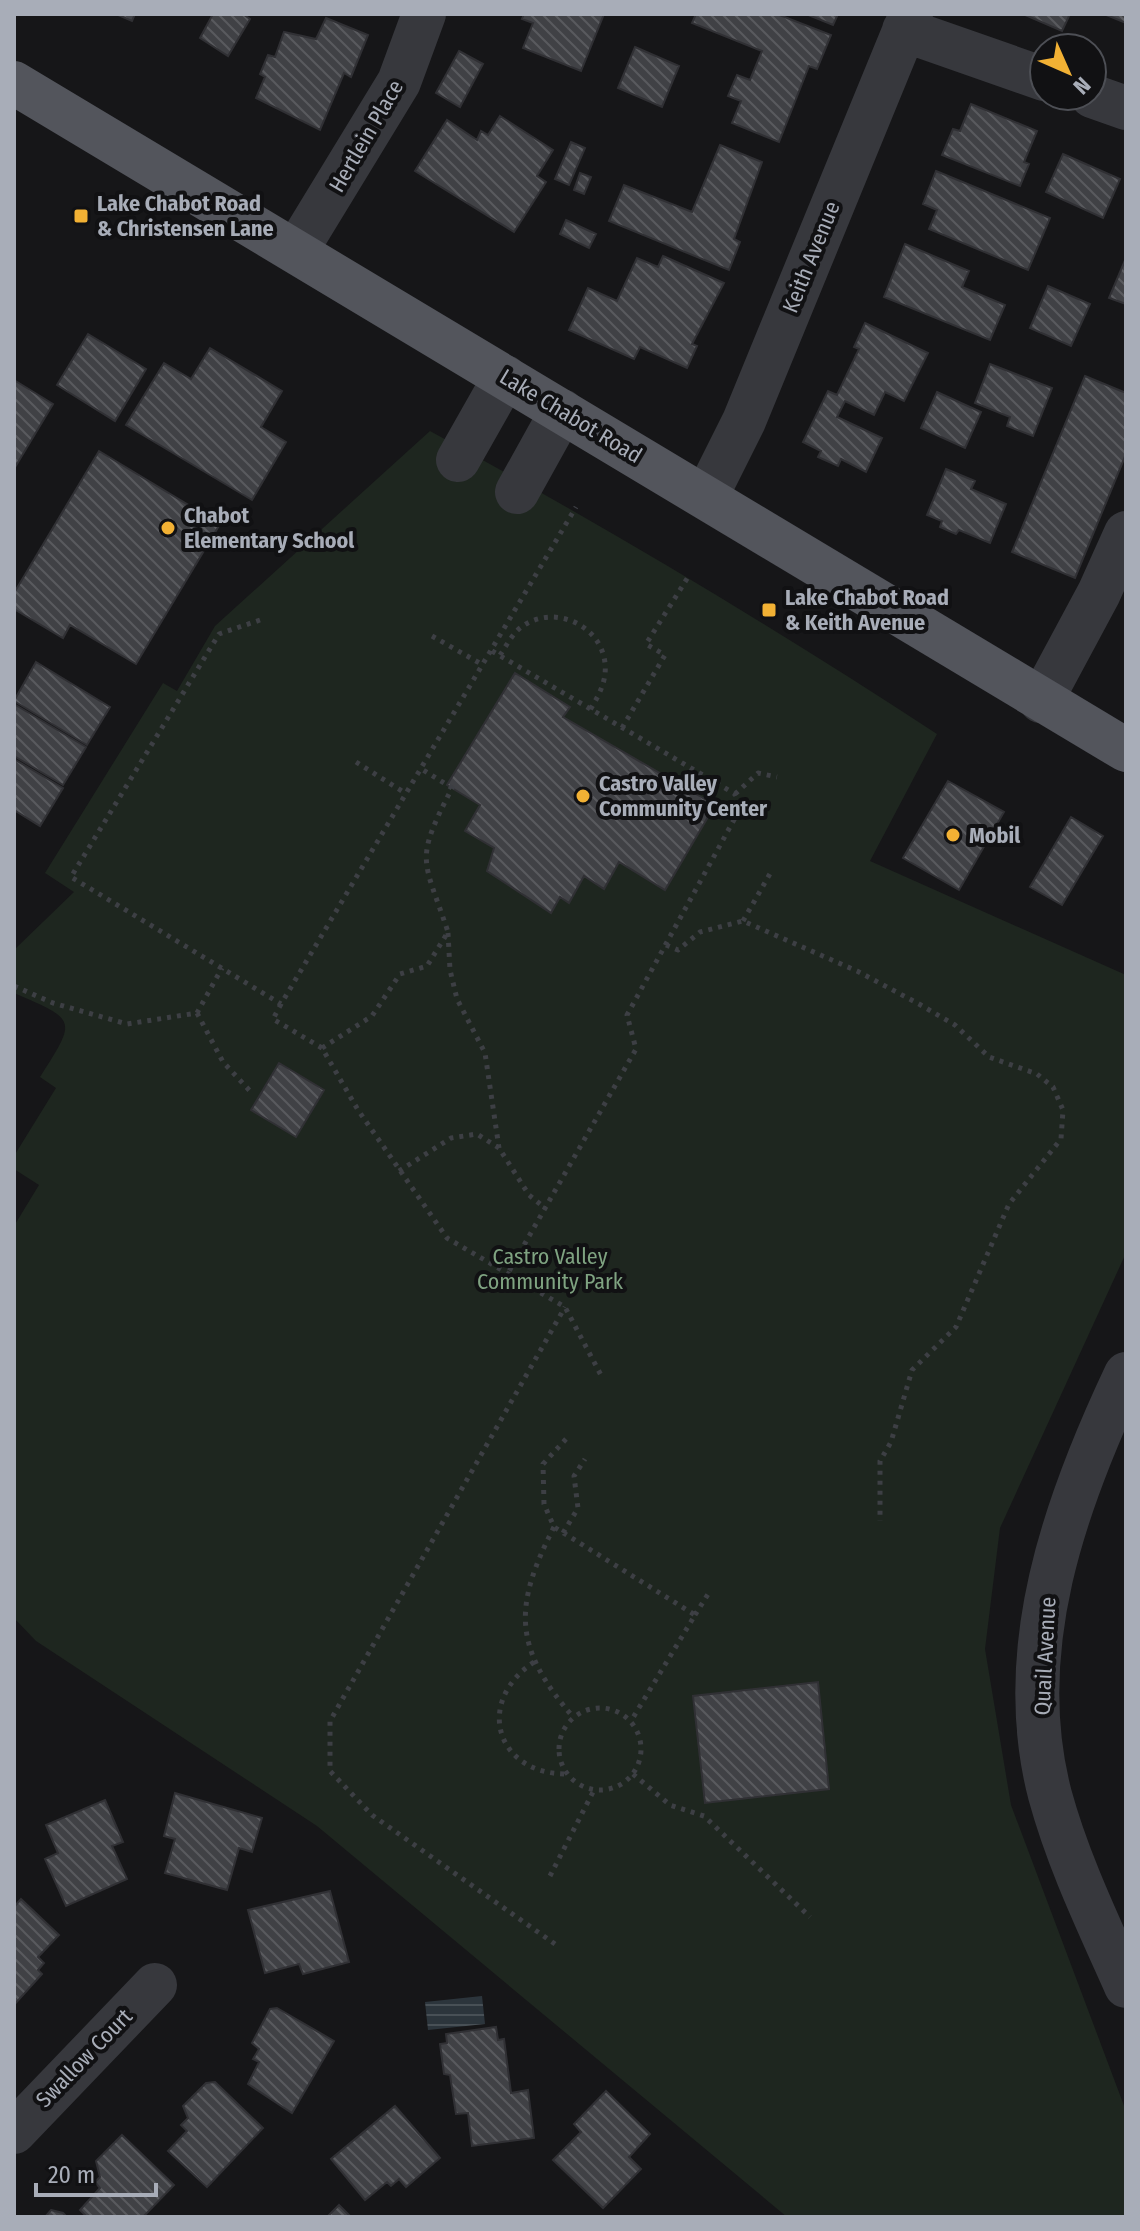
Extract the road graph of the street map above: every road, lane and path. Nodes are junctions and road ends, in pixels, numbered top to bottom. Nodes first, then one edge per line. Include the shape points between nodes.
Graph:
1 (424, 14) edge
2 (908, 22) edge
3 (1028, 72) edge
4 (14, 83) edge
5 (296, 251) junction
6 (505, 377) junction
7 (562, 411) junction
8 (458, 460) dead end
9 (517, 492) dead end
10 (706, 497) junction
11 (576, 507) dead end
12 (1126, 533) edge
13 (690, 574) dead end
14 (260, 620) dead end
15 (432, 636) dead end
16 (492, 651) junction
17 (500, 655) junction
18 (483, 665) junction
19 (1041, 701) junction
20 (590, 710) junction
21 (622, 728) junction
22 (1126, 750) edge
23 (356, 762) dead end
24 (420, 768) junction
25 (777, 777) dead end
26 (405, 793) junction
27 (735, 794) junction
28 (771, 872) dead end
29 (743, 921) junction
30 (448, 932) junction
31 (666, 945) junction
32 (222, 968) junction
33 (14, 986) edge
34 (281, 1004) junction
35 (197, 1013) junction
36 (322, 1048) junction
37 (250, 1091) dead end
38 (499, 1148) junction
39 (399, 1171) junction
40 (545, 1208) junction
41 (508, 1273) junction
42 (565, 1307) junction
43 (1126, 1374) edge
44 (603, 1379) dead end
45 (566, 1439) dead end
46 (585, 1459) dead end
47 (880, 1521) dead end
48 (554, 1527) junction
49 (563, 1533) junction
50 (710, 1591) dead end
51 (695, 1615) junction
52 (534, 1662) junction
53 (574, 1718) junction
54 (631, 1721) junction
55 (569, 1774) junction
56 (633, 1774) junction
57 (594, 1790) junction
58 (550, 1876) dead end
59 (810, 1917) dead end
60 (555, 1944) dead end
61 (155, 1985) dead end
62 (1126, 1986) edge
63 (14, 2132) edge

1 - 5 street, Hertlein Place via 399,82
2 - 3 street
2 - 10 street, Keith Avenue via 744,421
4 - 5 main road, Lake Chabot Road
5 - 6 main road, Lake Chabot Road
6 - 7 main road, Lake Chabot Road
6 - 8 street
7 - 9 street
7 - 10 main road, Lake Chabot Road
10 - 19 main road, Lake Chabot Road
11 - 16 path
12 - 19 street
13 - 21 path via 646,644 665,655
14 - 32 path via 219,634 71,877
15 - 18 path
16 - 17 path
16 - 18 path
17 - 20 path
17 - 20 path via 529,622 552,616 577,622 594,638 605,662 603,687
18 - 24 path
19 - 22 main road, Lake Chabot Road
20 - 21 path
21 - 27 path
23 - 26 path
24 - 26 path
24 - 30 path via 452,788 427,836 424,868
25 - 27 path via 758,773
26 - 34 path
27 - 31 path via 741,807
28 - 29 path
29 - 31 path via 700,932 678,950
29 - 47 path via 857,971 955,1025 989,1057 1037,1074 1053,1087 1063,1110 1061,1139 1009,1204 956,1327 912,1370 891,1442 880,1461
30 - 36 path via 427,966 400,974 372,1016
30 - 38 path via 457,999 485,1053
31 - 40 path via 627,1015 636,1049
32 - 34 path
32 - 35 path
33 - 35 path via 127,1024
34 - 36 path via 273,1019
35 - 37 path via 223,1062
36 - 39 path
38 - 39 path via 477,1134 451,1138
38 - 40 path via 521,1184
39 - 41 path via 447,1238
40 - 41 path
41 - 42 path
42 - 44 path
42 - 60 path via 330,1721 330,1771 372,1815
43 - 62 street, Quail Avenue via 1062,1530 1046,1599 1039,1694 1049,1791 1063,1838
45 - 48 path via 543,1464 544,1504
46 - 49 path via 574,1476 578,1508
48 - 49 path
48 - 52 path via 534,1567 526,1602
49 - 51 path
50 - 51 path
51 - 54 path
52 - 53 path
52 - 55 path via 503,1693 499,1731 516,1755 534,1768
53 - 54 path via 606,1708
53 - 55 path via 559,1744
54 - 56 path via 642,1742
55 - 57 path
56 - 57 path via 613,1788
56 - 59 path via 670,1805 704,1816
57 - 58 path
61 - 63 street, Swallow Court

